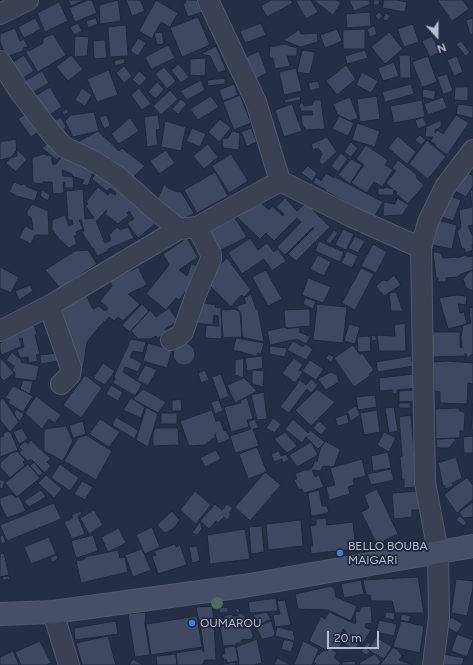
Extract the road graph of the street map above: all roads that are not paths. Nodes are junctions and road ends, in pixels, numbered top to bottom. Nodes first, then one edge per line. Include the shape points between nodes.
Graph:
1 (28, 0) edge
2 (208, 0) edge
3 (0, 14) edge
4 (0, 61) edge
5 (473, 150) edge
6 (280, 181) junction
7 (188, 228) junction
8 (421, 248) junction
9 (49, 306) junction
10 (0, 331) edge
11 (171, 340) dead end
12 (62, 384) dead end
13 (473, 546) edge
14 (438, 552) junction
15 (53, 612) junction
16 (1, 615) edge
17 (69, 665) edge
18 (433, 665) edge

1 - 3 street
2 - 6 street via 256,102
4 - 7 street via 18,89 64,147 92,160 117,176 153,208
5 - 8 street via 446,187 428,222
6 - 7 street
6 - 8 street
7 - 9 street
7 - 11 street via 210,254 211,259 183,332
8 - 14 street via 425,482
9 - 10 street
9 - 12 street via 71,368 70,375
13 - 14 street
14 - 15 street via 244,586
14 - 18 street via 439,617
15 - 16 street
15 - 17 street

